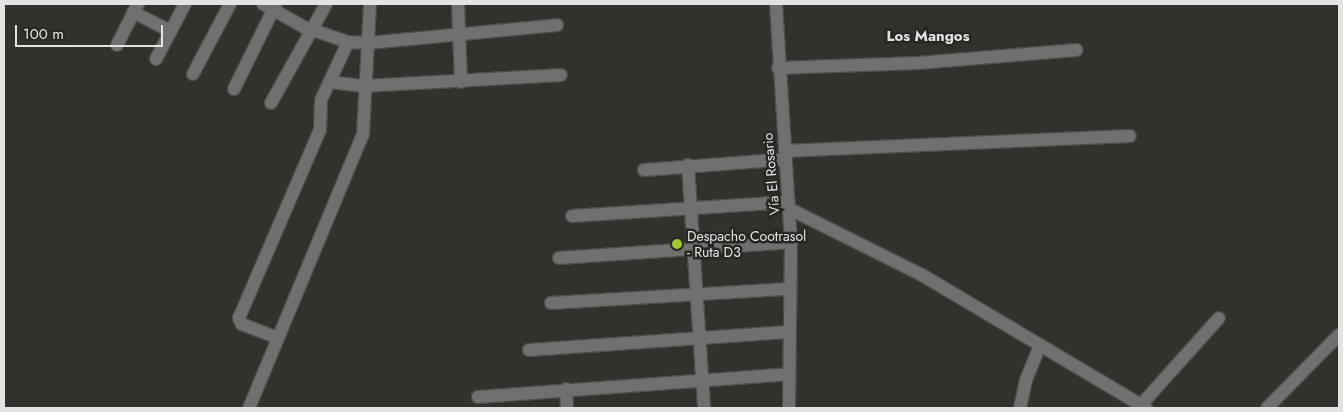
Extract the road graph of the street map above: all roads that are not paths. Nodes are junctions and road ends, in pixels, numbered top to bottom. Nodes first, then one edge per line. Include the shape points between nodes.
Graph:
1 (185, 4) edge
2 (230, 4) edge
3 (326, 4) edge
4 (370, 4) edge
5 (458, 4) edge
6 (776, 4) edge
7 (270, 6) edge
8 (136, 8) edge
9 (558, 25) dead end
10 (311, 30) junction
11 (170, 31) junction
12 (460, 33) junction
13 (348, 42) junction
14 (368, 43) junction
15 (117, 45) dead end
16 (1076, 50) dead end
17 (156, 59) dead end
18 (777, 63) junction
19 (193, 74) dead end
20 (560, 75) dead end
21 (330, 82) junction
22 (461, 82) junction
23 (365, 86) junction
24 (234, 89) dead end
25 (270, 103) dead end
26 (1130, 136) dead end
27 (785, 155) junction
28 (688, 165) junction
29 (644, 170) dead end
30 (789, 205) junction
31 (690, 206) junction
32 (572, 216) dead end
33 (791, 242) junction
34 (693, 249) junction
35 (559, 258) dead end
36 (789, 289) junction
37 (696, 294) junction
38 (551, 304) dead end
39 (1220, 318) dead end
40 (787, 332) junction
41 (1339, 335) edge
42 (278, 338) junction
43 (700, 338) junction
44 (1040, 345) junction
45 (528, 350) dead end
46 (788, 374) junction
47 (702, 380) junction
48 (566, 389) junction
49 (478, 397) dead end
50 (1143, 407) edge
51 (249, 408) edge
52 (567, 408) edge
53 (704, 408) edge
54 (789, 408) edge
55 (1020, 408) edge
56 (1268, 408) edge

1 - 11 street
2 - 19 street
3 - 10 street
4 - 14 street
5 - 12 street
6 - 18 street, Vía El Rosario
7 - 10 street
7 - 24 street
8 - 11 street
8 - 15 street
9 - 12 street
10 - 13 street
10 - 25 street
11 - 17 street
12 - 14 street
12 - 22 street
13 - 14 street
13 - 21 street
14 - 23 street
16 - 18 street via 918,63
18 - 27 street, Vía El Rosario
20 - 22 street
21 - 23 street
21 - 42 street via 322,100 320,130 239,318 242,324
22 - 23 street
23 - 42 street via 363,134
26 - 27 street
27 - 28 street
27 - 30 street, Vía El Rosario
28 - 29 street
28 - 31 street
30 - 31 street
30 - 33 street, Vía El Rosario
30 - 44 street via 922,275
31 - 32 street
31 - 34 street
33 - 34 street
33 - 36 street, Vía El Rosario
34 - 35 street
34 - 37 street
36 - 37 street
36 - 40 street, Vía El Rosario
37 - 38 street
37 - 43 street
39 - 50 street
40 - 43 street
40 - 46 street, Vía El Rosario
41 - 56 street
42 - 51 street
43 - 45 street
43 - 47 street
44 - 50 street
44 - 55 street via 1026,380
46 - 47 street
46 - 54 street, Vía El Rosario
47 - 48 street
47 - 53 street
48 - 49 street
48 - 52 street

